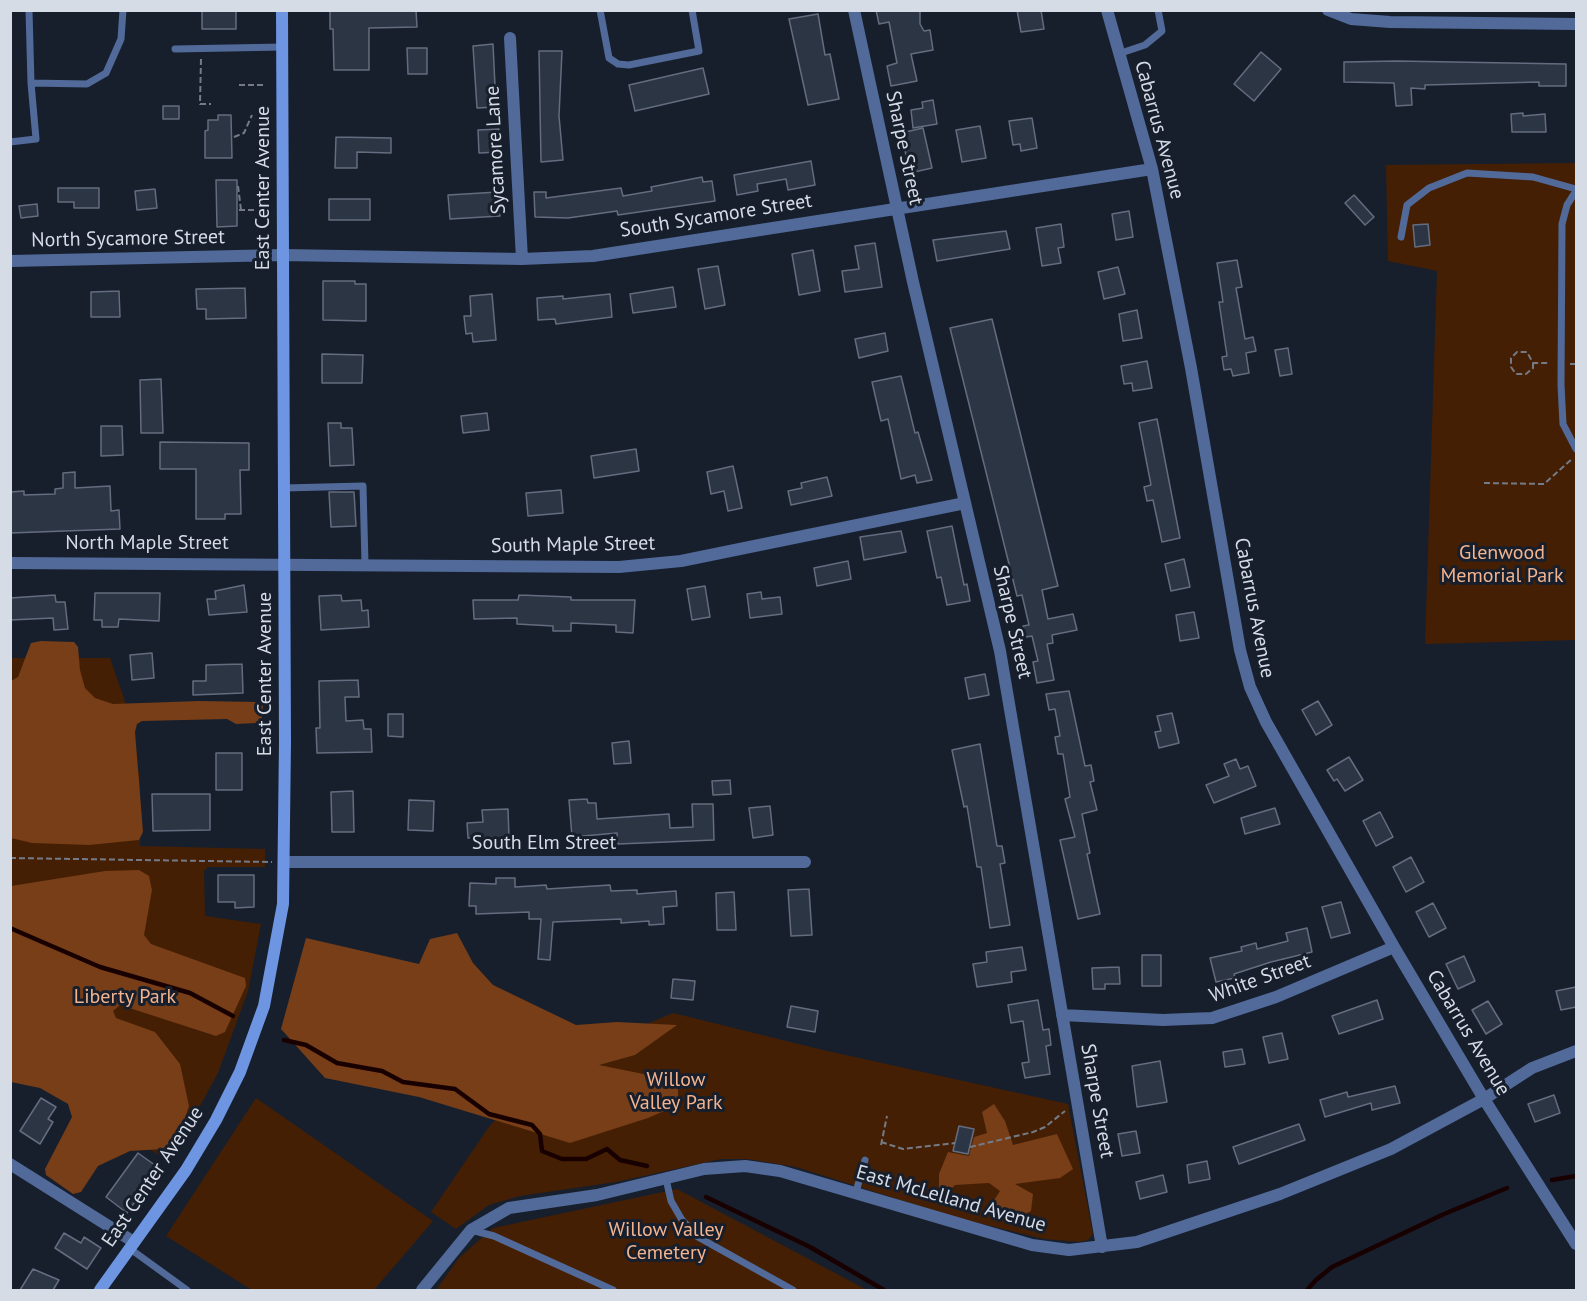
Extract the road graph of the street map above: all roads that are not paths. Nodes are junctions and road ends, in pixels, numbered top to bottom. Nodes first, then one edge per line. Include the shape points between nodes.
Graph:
1 (29, 10) edge
2 (123, 10) edge
3 (282, 10) edge
4 (600, 10) edge
5 (692, 10) edge
6 (854, 10) edge
7 (1107, 10) edge
8 (1158, 10) edge
9 (1328, 10) edge
10 (1576, 24) edge
11 (510, 38) dead end
12 (283, 47) junction
13 (175, 48) dead end
14 (1118, 54) junction
15 (31, 82) junction
16 (10, 142) edge
17 (1152, 169) junction
18 (1576, 190) edge
19 (897, 207) junction
20 (1401, 237) dead end
21 (283, 255) junction
22 (522, 259) junction
23 (10, 261) edge
24 (1576, 449) edge
25 (284, 488) junction
26 (964, 504) junction
27 (10, 562) edge
28 (285, 562) junction
29 (365, 564) junction
30 (284, 862) junction
31 (805, 862) dead end
32 (1394, 947) junction
33 (1062, 1015) junction
34 (1576, 1051) edge
35 (1484, 1099) junction
36 (866, 1160) dead end
37 (10, 1164) edge
38 (666, 1179) junction
39 (856, 1192) junction
40 (471, 1230) junction
41 (1576, 1244) edge
42 (132, 1245) junction
43 (1102, 1247) junction
44 (100, 1290) edge
45 (187, 1290) edge
46 (422, 1290) edge
47 (613, 1290) edge
48 (792, 1290) edge

1 - 15 lane
2 - 15 lane via 121,39 106,73 87,84
3 - 12 street, East Center Avenue
4 - 5 lane via 609,58 629,65 699,51
6 - 19 street, Sharpe Street
7 - 14 street, Cabarrus Avenue
8 - 14 lane via 1162,31 1145,45
9 - 10 street via 1350,19 1390,22
11 - 22 street, Sycamore Lane
12 - 13 lane
12 - 21 street, East Center Avenue
14 - 17 street, Cabarrus Avenue
15 - 16 lane via 36,140
17 - 19 street, South Sycamore Street
17 - 32 street, Cabarrus Avenue via 1250,687
18 - 20 lane via 1533,177 1467,173 1429,188 1407,205
18 - 24 lane via 1562,224 1561,364 1563,424
19 - 22 street, South Sycamore Street via 592,256
19 - 26 street, Sharpe Street
21 - 22 street, South Sycamore Street
21 - 23 street, North Sycamore Street
21 - 25 street, East Center Avenue
25 - 28 street, East Center Avenue
25 - 29 lane via 363,486
26 - 29 street, South Maple Street via 681,561 572,568
26 - 33 street, Sharpe Street via 1004,673
27 - 28 street, North Maple Street
28 - 29 street, South Maple Street
28 - 30 street, East Center Avenue
30 - 31 street, South Elm Street
30 - 42 street, East Center Avenue via 276,950 264,1006 240,1072 186,1170
32 - 33 street, White Street via 1276,997 1212,1018
32 - 35 street, Cabarrus Avenue
33 - 43 street, Sharpe Street
34 - 35 street, East McLelland Avenue via 1532,1068
35 - 41 street, Cabarrus Avenue
35 - 43 street, East McLelland Avenue via 1391,1149 1280,1194 1170,1233
36 - 39 lane
37 - 42 street
38 - 39 street, East McLelland Avenue via 704,1169 745,1166 780,1171
38 - 40 street, East McLelland Avenue via 597,1195 509,1208
38 - 48 lane via 671,1201 698,1237
39 - 43 street, East McLelland Avenue via 1032,1245 1069,1250
40 - 46 street, East McLelland Avenue
40 - 47 lane via 494,1236
42 - 44 street, East Center Avenue
42 - 45 lane

